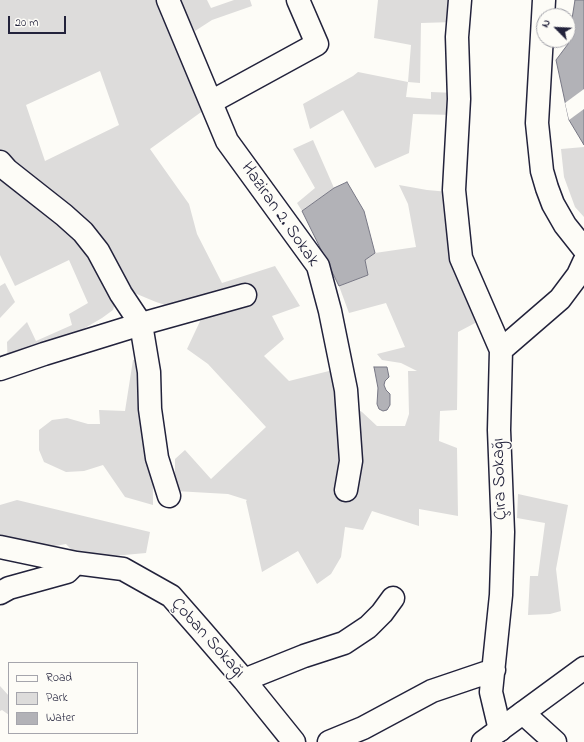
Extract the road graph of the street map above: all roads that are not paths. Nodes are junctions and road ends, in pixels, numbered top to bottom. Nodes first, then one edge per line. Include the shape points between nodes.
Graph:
1 (168, 0) edge
2 (298, 0) edge
3 (460, 0) edge
4 (544, 0) edge
5 (211, 102) junction
6 (0, 162) edge
7 (584, 249) edge
8 (584, 262) edge
9 (245, 294) dead end
10 (142, 324) junction
11 (501, 350) junction
12 (0, 369) edge
13 (346, 490) dead end
14 (169, 496) dead end
15 (0, 547) edge
16 (76, 563) junction
17 (0, 593) edge
18 (393, 598) dead end
19 (584, 668) edge
20 (494, 670) junction
21 (244, 680) junction
22 (523, 713) junction
23 (492, 736) edge
24 (294, 742) edge
25 (329, 742) edge
26 (555, 742) edge

1 - 5 street, Haziran 2. Sokak
2 - 5 street via 317,44
3 - 11 street via 457,37 459,99 454,190 461,258
4 - 7 street via 537,123 542,171 553,204 565,225
5 - 13 street, Haziran 2. Sokak via 227,141 318,266 330,310 346,390 351,461
6 - 10 street via 83,232 98,251 120,294
8 - 11 street via 578,275 560,299
9 - 10 street
10 - 12 street
10 - 14 street via 157,458
11 - 20 street, Çıra Sokağı via 499,430 503,532 501,595
15 - 16 street, Çoban Sokağı
16 - 17 street via 67,572 9,588
16 - 21 street, Çoban Sokağı via 123,569 171,596
18 - 21 street via 368,627 344,643
19 - 22 street
20 - 23 street, Çıra Sokağı via 491,692
20 - 25 street via 432,691 363,728
21 - 24 street, Çoban Sokağı
22 - 23 street
22 - 26 street

